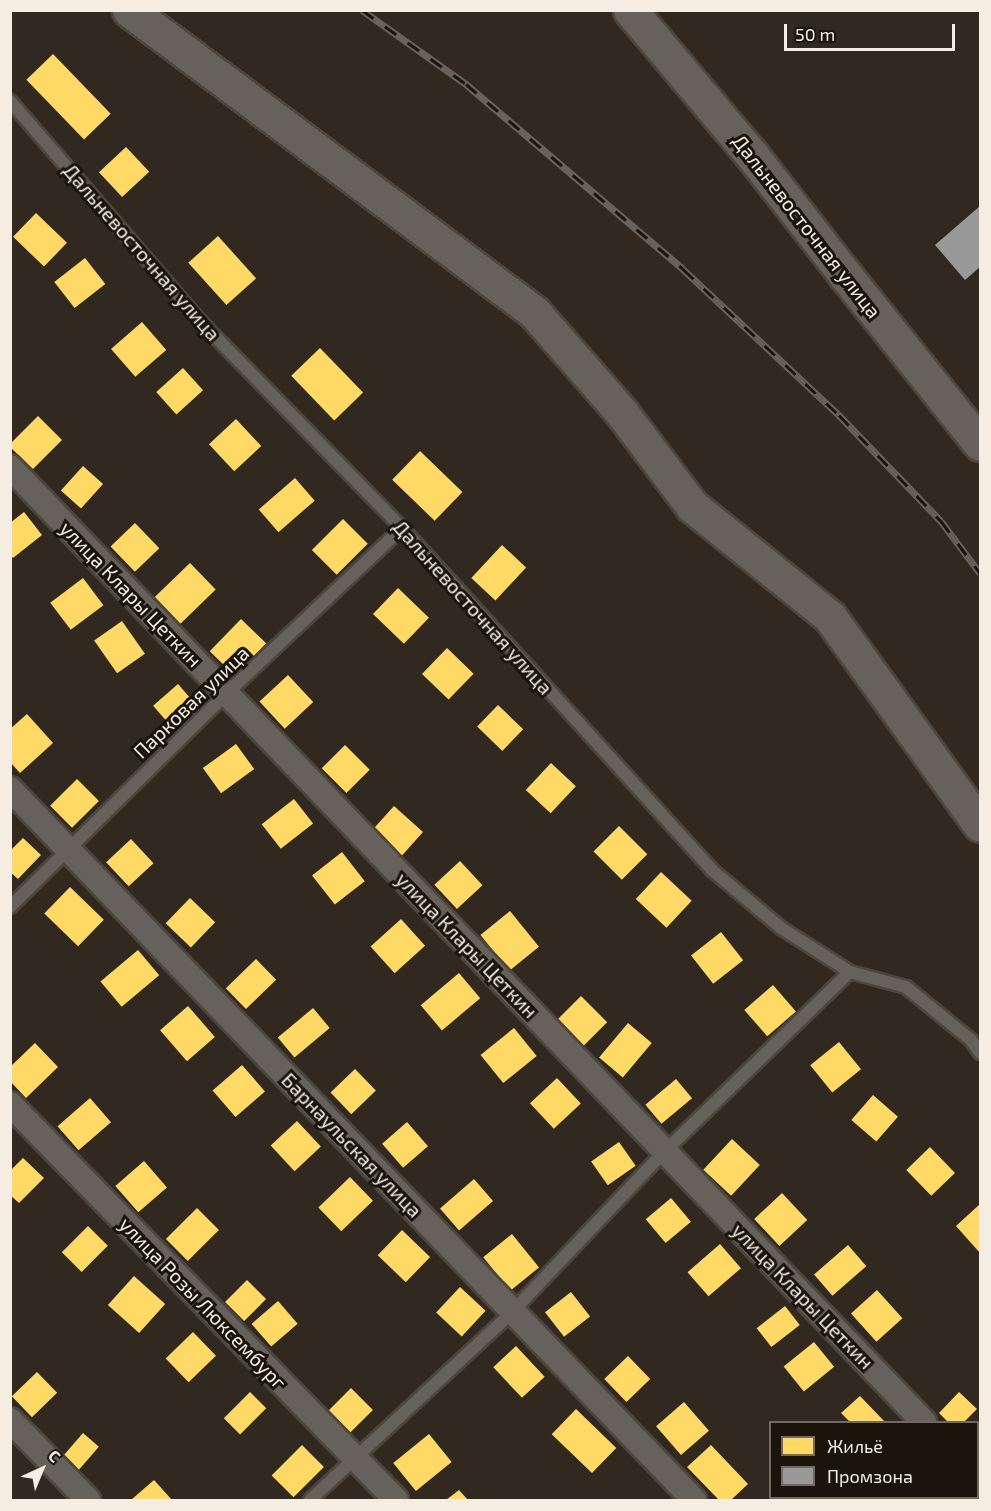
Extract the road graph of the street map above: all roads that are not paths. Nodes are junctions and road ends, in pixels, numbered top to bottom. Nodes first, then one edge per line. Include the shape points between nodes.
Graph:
1 (129, 10) edge
2 (630, 10) edge
3 (10, 101) edge
4 (981, 444) edge
5 (10, 466) edge
6 (402, 528) junction
7 (226, 694) junction
8 (10, 789) edge
9 (981, 825) edge
10 (68, 851) junction
11 (10, 907) edge
12 (850, 972) junction
13 (981, 1053) edge
14 (10, 1104) edge
15 (665, 1151) junction
16 (512, 1312) junction
17 (10, 1420) edge
18 (923, 1421) edge
19 (352, 1458) junction
20 (88, 1500) edge
21 (310, 1500) edge
22 (396, 1500) edge
23 (694, 1500) edge

1 - 9 street via 534,312 622,413 692,506 830,617
2 - 4 street, Дальневосточная улица via 751,154
3 - 6 lane, Дальневосточная улица via 201,322
5 - 7 street, улица Клары Цеткин
6 - 7 lane, Парковая улица
6 - 12 lane, Дальневосточная улица via 712,870 781,928
7 - 10 lane, Парковая улица
7 - 15 street, улица Клары Цеткин
8 - 10 street, Барнаульская улица
10 - 11 lane, Парковая улица
10 - 16 street, Барнаульская улица
12 - 13 lane, Дальневосточная улица via 906,987 971,1040
12 - 15 lane
14 - 19 street, улица Розы Люксембург
15 - 16 lane
15 - 18 street, улица Клары Цеткин
16 - 19 lane
16 - 23 street, Барнаульская улица
17 - 20 street
19 - 21 lane
19 - 22 street, улица Розы Люксембург

